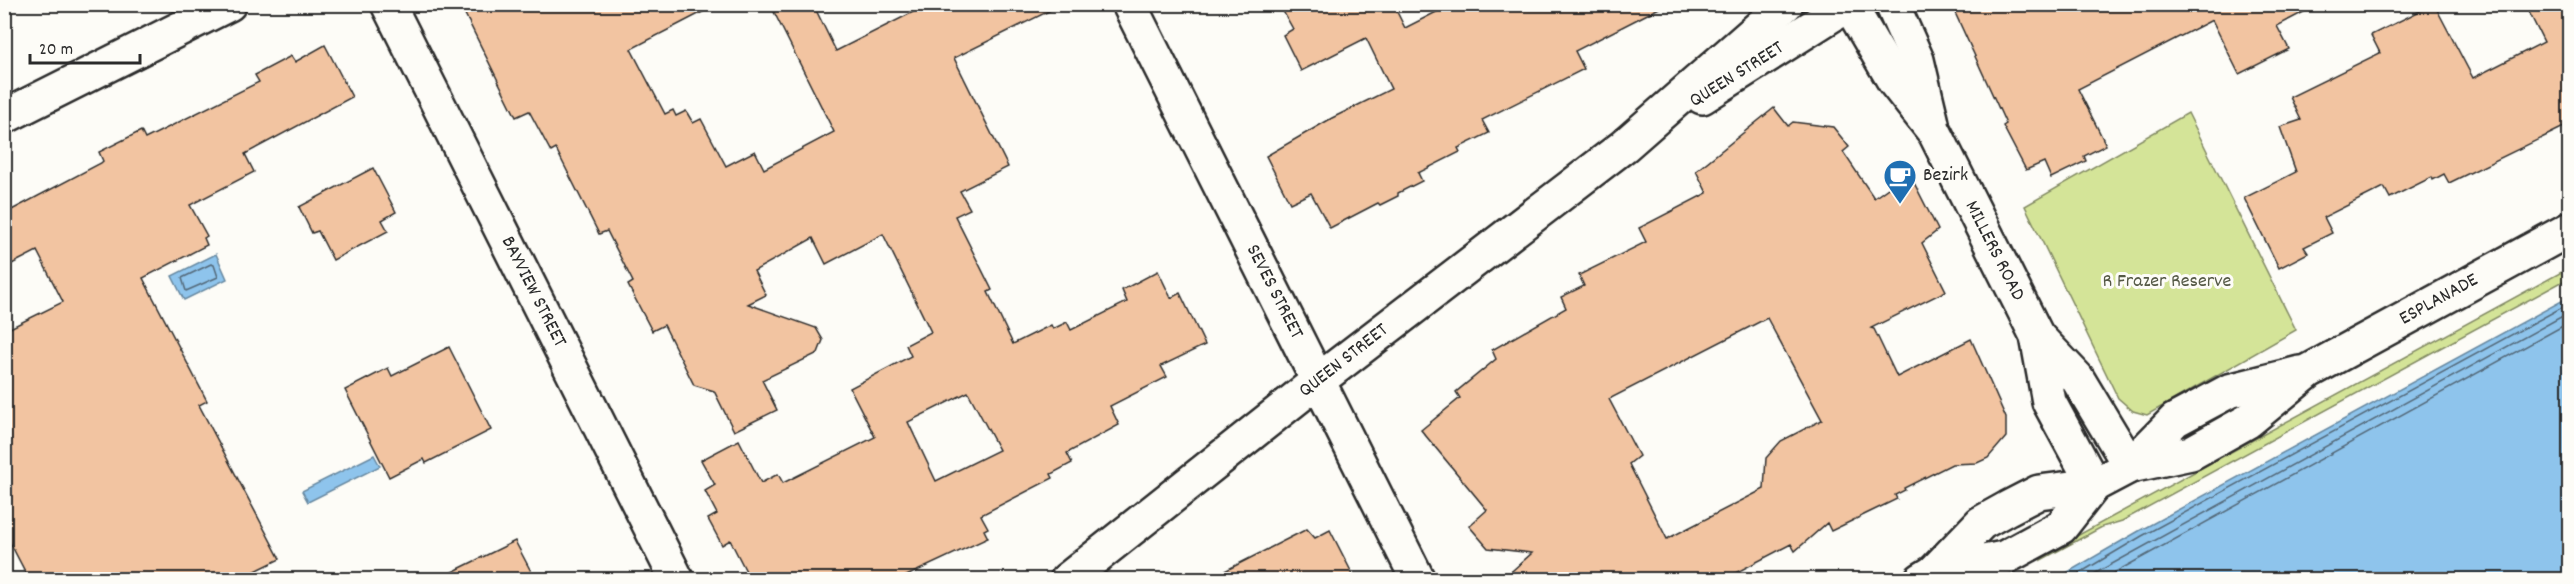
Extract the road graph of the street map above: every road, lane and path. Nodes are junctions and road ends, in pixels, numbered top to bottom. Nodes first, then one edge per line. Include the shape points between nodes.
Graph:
1 (229, 4) edge
2 (388, 4) edge
3 (1129, 4) edge
4 (1786, 4) edge
5 (1892, 4) edge
6 (1849, 5) edge
7 (4, 117) edge
8 (1935, 133) junction
9 (1624, 146) junction
10 (2570, 229) edge
11 (2037, 336) junction
12 (1319, 380) junction
13 (2130, 466) junction
14 (2094, 485) junction
15 (1928, 576) edge
16 (677, 579) edge
17 (1067, 579) edge
18 (1418, 579) edge

1 - 7 street
2 - 16 street, BAYVIEW STREET
3 - 12 street, SEVES STREET
4 - 9 street, QUEEN STREET
5 - 8 street, MILLERS ROAD via 1917,60
6 - 8 street, MILLERS ROAD via 1894,81
6 - 9 street, QUEEN STREET
8 - 11 street, MILLERS ROAD
9 - 12 street, QUEEN STREET
10 - 13 street, ESPLANADE via 2309,371 2229,391 2175,420
11 - 13 street, MILLERS ROAD via 2078,378
11 - 14 street, MILLERS ROAD via 2049,402
12 - 17 street, QUEEN STREET
12 - 18 street, SEVES STREET
13 - 14 street, ESPLANADE
14 - 15 street, ESPLANADE via 2061,527 2004,558

